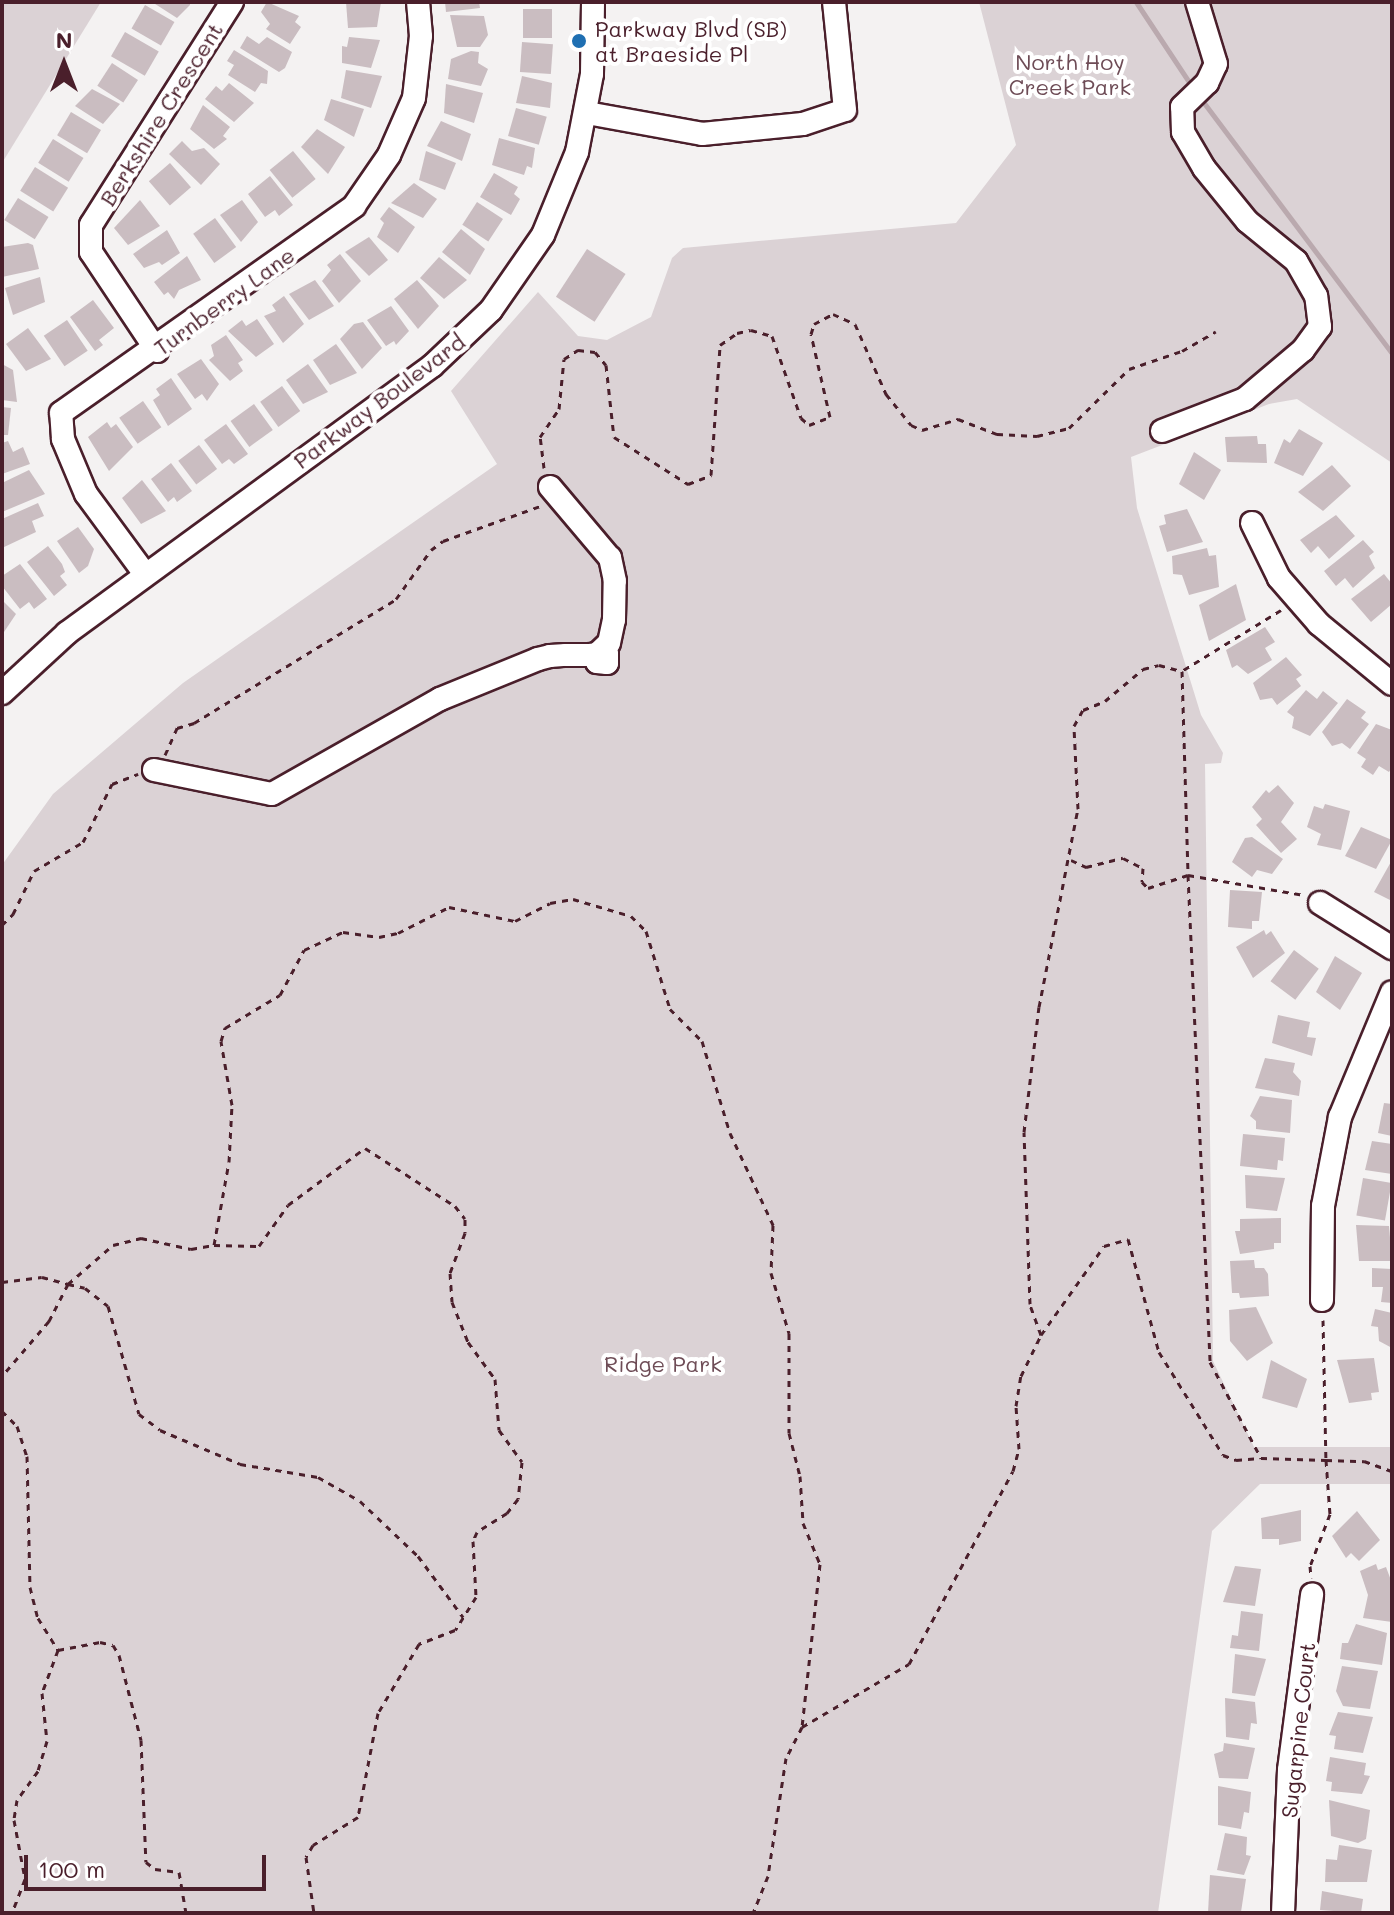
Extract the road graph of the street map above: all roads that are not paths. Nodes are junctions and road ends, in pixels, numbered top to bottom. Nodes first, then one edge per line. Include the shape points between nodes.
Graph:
1 (232, 2) edge
2 (418, 2) edge
3 (593, 2) edge
4 (834, 2) edge
5 (1197, 2) edge
6 (587, 113) junction
7 (157, 351) junction
8 (1162, 431) dead end
9 (550, 487) road end
10 (1252, 523) dead end
11 (145, 574) junction
12 (1392, 684) edge
13 (2, 693) edge
14 (154, 770) road end
15 (1320, 903) road end
16 (1392, 948) edge
17 (1392, 992) edge
18 (1322, 1300) road end
19 (1312, 1595) road end
20 (1283, 1913) edge

1 - 7 street, Berkshire Crescent via 91,225 91,252
2 - 7 street, Turnberry Lane via 421,36 414,98 389,155 354,206
3 - 6 street, Parkway Boulevard
4 - 6 street via 845,110 803,124 702,134
5 - 8 street via 1216,64 1182,107 1183,132 1247,221 1296,261 1316,296 1320,327 1303,350 1245,399
6 - 11 street, Parkway Boulevard via 569,176 543,235 473,330 432,366
7 - 11 street, Turnberry Lane via 61,413 63,439 86,494
9 - 14 street via 610,558 615,581 604,650 538,659 440,699 272,794
10 - 12 street via 1279,578 1298,600
11 - 13 street, Parkway Boulevard via 67,633
15 - 16 street
17 - 18 street via 1340,1117 1323,1206
19 - 20 street, Sugarpine Court via 1289,1770

